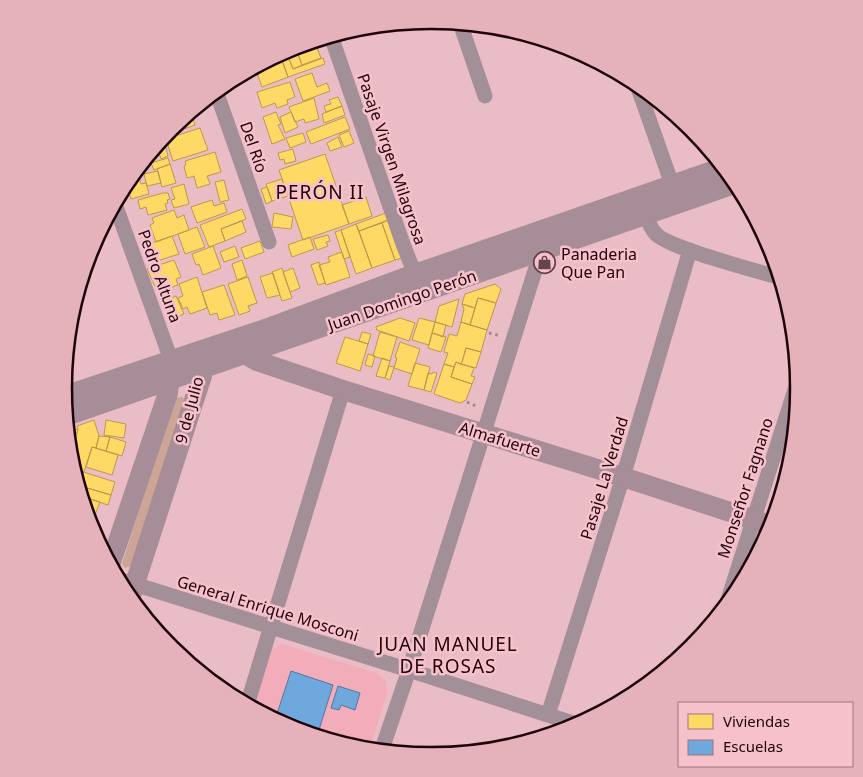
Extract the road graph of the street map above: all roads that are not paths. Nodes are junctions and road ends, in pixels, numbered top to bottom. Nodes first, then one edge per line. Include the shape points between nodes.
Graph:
1 (463, 31) edge
2 (332, 43) edge
3 (485, 96) dead end
4 (641, 96) edge
5 (219, 98) edge
6 (718, 170) edge
7 (728, 185) edge
8 (676, 194) junction
9 (641, 206) junction
10 (117, 214) edge
11 (269, 242) dead end
12 (535, 243) junction
13 (690, 250) junction
14 (415, 274) junction
15 (773, 275) edge
16 (422, 293) junction
17 (242, 346) junction
18 (200, 369) junction
19 (171, 370) junction
20 (344, 390) junction
21 (72, 394) edge
22 (790, 406) edge
23 (73, 413) edge
24 (483, 433) junction
25 (623, 477) junction
26 (754, 520) junction
27 (765, 523) edge
28 (113, 556) edge
29 (129, 583) edge
30 (733, 585) edge
31 (133, 590) edge
32 (271, 628) junction
33 (409, 670) junction
34 (249, 698) edge
35 (548, 716) junction
36 (567, 722) edge
37 (383, 745) edge

1 - 3 street
2 - 14 street, Pasaje Virgen Milagrosa
4 - 8 street
5 - 11 street, Del Río
6 - 8 main road, Juan Domingo Perón
7 - 8 main road, Juan Domingo Perón
8 - 9 main road, Juan Domingo Perón
9 - 12 main road, Juan Domingo Perón
9 - 13 street via 654,233
10 - 19 street, Pedro Altuna
12 - 14 main road, Juan Domingo Perón
12 - 16 main road, Juan Domingo Perón
12 - 24 street via 538,261
13 - 15 street
13 - 25 street, Pasaje La Verdad
14 - 16 street, Pasaje Virgen Milagrosa
14 - 17 main road, Juan Domingo Perón
16 - 17 main road, Juan Domingo Perón
17 - 18 main road, Juan Domingo Perón
17 - 19 main road, Juan Domingo Perón
17 - 20 main road, Almafuerte via 257,361
18 - 19 main road, Juan Domingo Perón
18 - 29 main road, 9 de Julio via 202,376
19 - 21 main road, Juan Domingo Perón
19 - 23 main road, Juan Domingo Perón
19 - 28 main road, 9 de Julio via 168,393
20 - 24 main road, Almafuerte
20 - 32 street
22 - 26 street, Monseñor Fagnano
24 - 25 main road, Almafuerte
24 - 33 street
25 - 26 main road, Almafuerte
25 - 35 street, Pasaje La Verdad
26 - 27 main road, Almafuerte
26 - 30 street, Monseñor Fagnano
31 - 32 street, General Enrique Mosconi
32 - 33 street, General Enrique Mosconi
32 - 34 street
33 - 35 street, General Enrique Mosconi
33 - 37 street
35 - 36 street, General Enrique Mosconi

